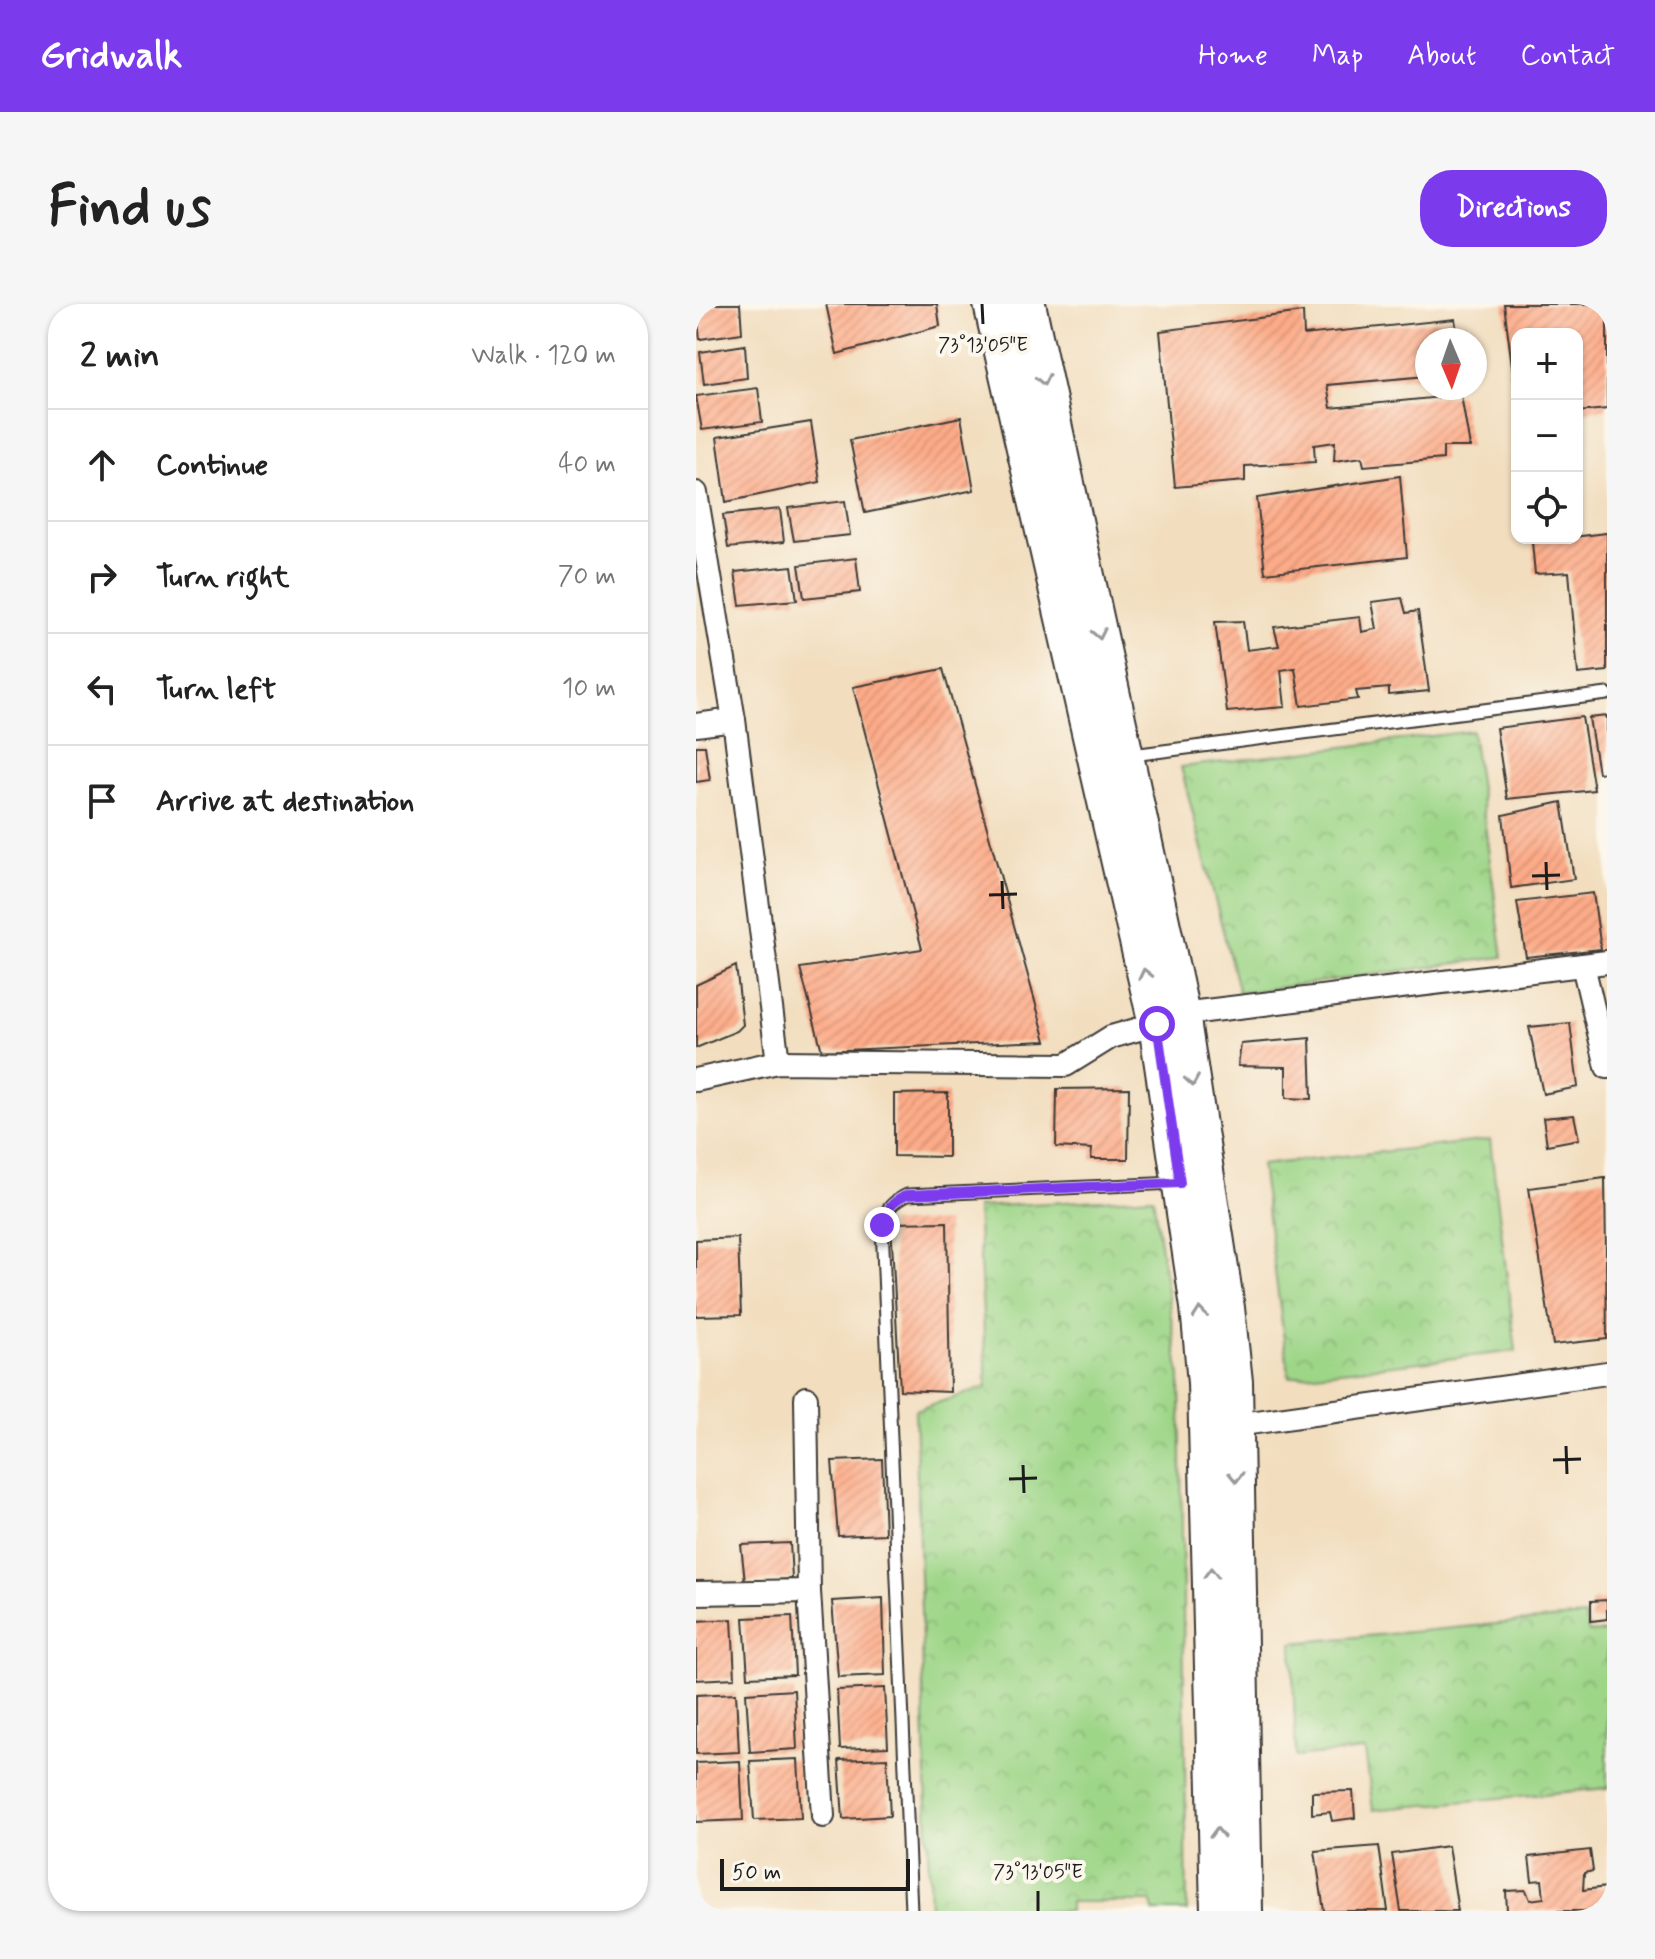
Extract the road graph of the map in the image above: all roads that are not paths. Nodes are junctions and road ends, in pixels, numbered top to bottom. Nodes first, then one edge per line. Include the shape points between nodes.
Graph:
1 (992, 304) edge
2 (1027, 304) edge
3 (697, 501) edge
4 (1607, 694) edge
5 (734, 720) junction
6 (696, 725) edge
7 (1125, 756) junction
8 (1607, 962) edge
9 (1583, 965) junction
10 (1169, 1019) junction
11 (778, 1062) junction
12 (1607, 1067) edge
13 (696, 1080) edge
14 (1180, 1183) junction
15 (1607, 1373) edge
16 (806, 1398) dead end
17 (1235, 1425) junction
18 (809, 1591) junction
19 (696, 1593) edge
20 (823, 1816) dead end
21 (911, 1911) edge
22 (1219, 1911) edge
23 (1244, 1911) edge

10 -> 1 main road
2 -> 7 main road
3 - 5 street
4 - 7 lane
5 - 6 street
5 - 11 street
7 - 10 main road
8 - 9 street
9 - 10 street
9 - 12 street
10 - 11 street via 1111,1037 1066,1065
10 - 14 main road
10 -> 17 main road via 1226,1308
11 - 13 street
14 - 21 lane via 907,1195 893,1201 885,1213
22 -> 14 main road via 1206,1383
15 - 17 street
16 - 18 street
17 -> 23 main road
18 - 19 street
18 - 20 street

